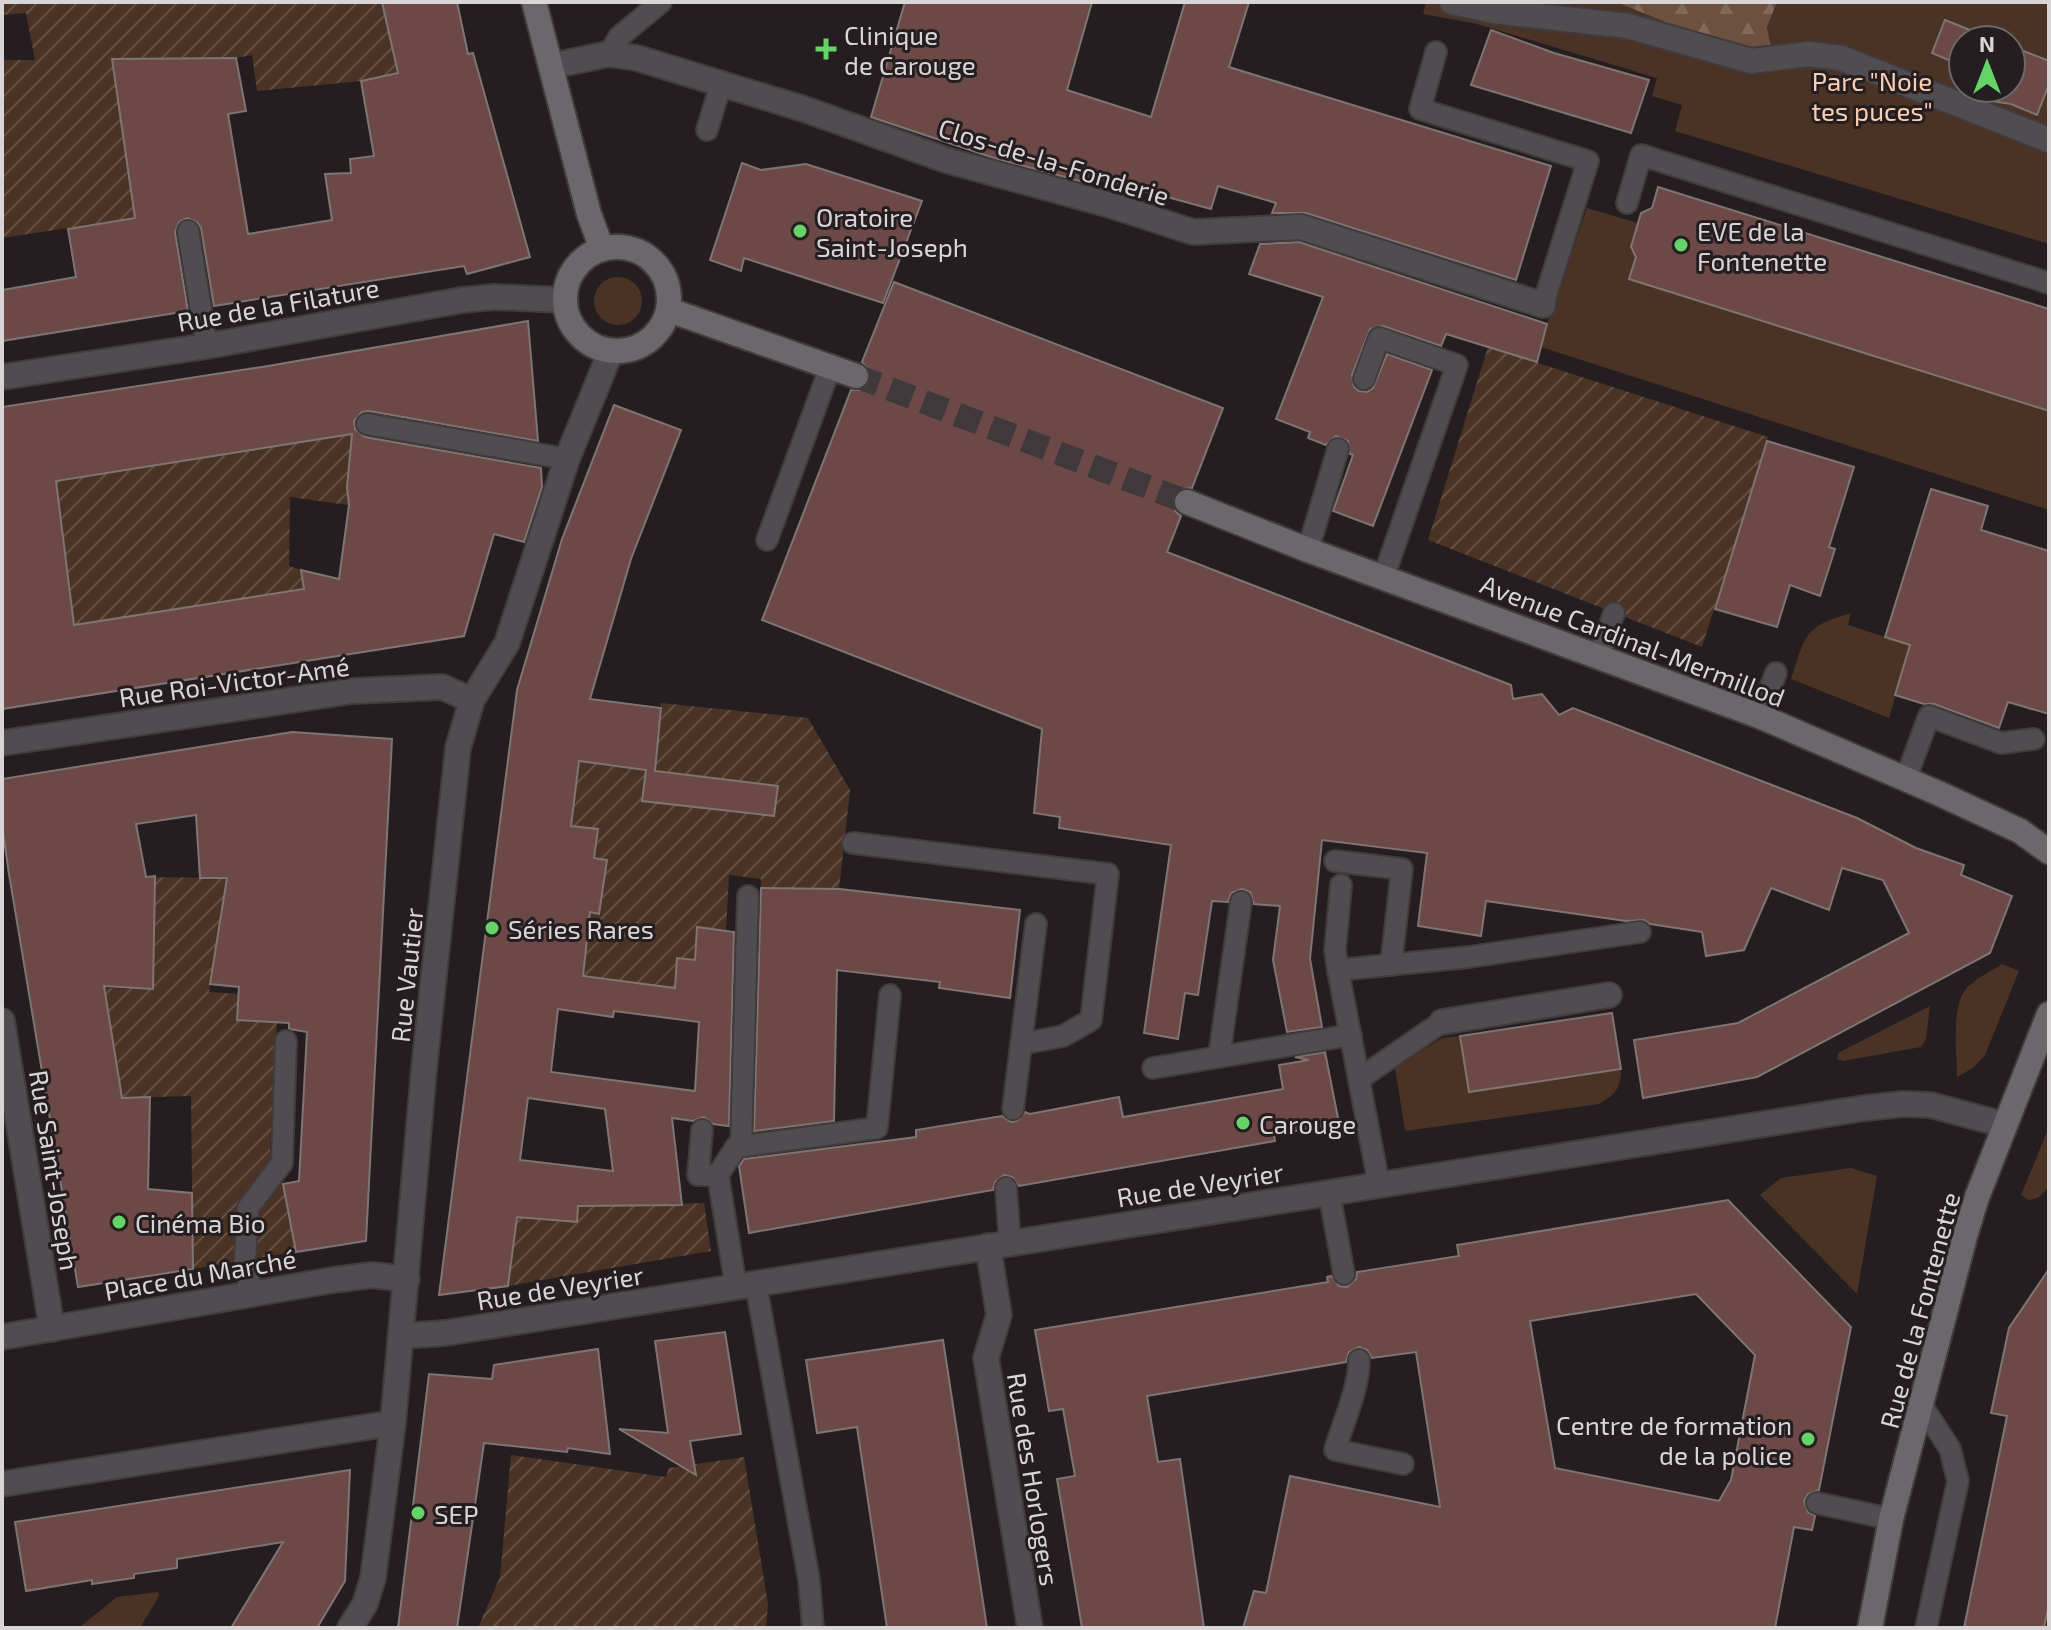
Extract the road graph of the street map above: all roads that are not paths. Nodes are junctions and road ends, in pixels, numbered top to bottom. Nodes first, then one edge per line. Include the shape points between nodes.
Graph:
1 (534, 2) edge
2 (661, 2) edge
3 (1452, 2) edge
4 (1436, 52) dead end
5 (609, 54) junction
6 (551, 66) junction
7 (721, 84) junction
8 (707, 130) dead end
9 (2048, 135) edge
10 (1627, 203) dead end
11 (188, 231) dead end
12 (602, 249) junction
13 (2049, 283) edge
14 (565, 300) junction
15 (1543, 305) joint
16 (669, 310) junction
17 (207, 346) junction
18 (611, 351) junction
19 (831, 365) junction
20 (856, 376) tunnel mouth
21 (2, 377) edge
22 (1364, 379) dead end
23 (367, 424) dead end
24 (1338, 449) dead end
25 (567, 459) junction
26 (1187, 502) tunnel mouth
27 (767, 540) dead end
28 (1308, 550) junction
29 (1384, 576) junction
30 (1614, 613) dead end
31 (1599, 656) junction
32 (1776, 673) dead end
33 (472, 700) junction
34 (1759, 716) junction
35 (2034, 739) dead end
36 (2, 743) edge
37 (1906, 778) junction
38 (853, 843) dead end
39 (2049, 852) edge
40 (1335, 861) dead end
41 (1341, 885) dead end
42 (748, 896) dead end
43 (1241, 902) dead end
44 (1036, 924) dead end
45 (1640, 932) dead end
46 (1391, 965) junction
47 (1338, 970) junction
48 (890, 995) dead end
49 (1609, 995) dead end
50 (2049, 1014) edge
51 (2, 1021) edge
52 (1442, 1022) joint
53 (1351, 1035) junction
54 (286, 1041) dead end
55 (1021, 1044) junction
56 (1219, 1057) junction
57 (1153, 1068) dead end
58 (1359, 1079) junction
59 (1013, 1109) dead end
60 (2005, 1125) junction
61 (702, 1130) dead end
62 (741, 1146) junction
63 (718, 1175) junction
64 (1379, 1185) junction
65 (1006, 1188) dead end
66 (1329, 1192) junction
67 (999, 1244) junction
68 (1344, 1274) dead end
69 (407, 1279) junction
70 (746, 1286) junction
71 (251, 1294) junction
72 (52, 1329) junction
73 (402, 1336) junction
74 (2, 1337) edge
75 (1359, 1360) dead end
76 (1922, 1406) junction
77 (393, 1423) junction
78 (1403, 1464) dead end
79 (2, 1484) edge
80 (1817, 1503) dead end
81 (1891, 1519) junction
82 (350, 1628) edge
83 (813, 1628) edge
84 (1030, 1628) edge
85 (1870, 1628) edge
86 (1926, 1628) edge

1 - 6 street
2 - 5 lane via 619,37
3 - 9 street via 1628,26 1751,61 1809,54 1841,58
4 - 15 lane via 1420,109 1588,161
5 - 6 street, Clos-de-la-Fonderie
5 - 7 street, Clos-de-la-Fonderie via 662,64
6 - 12 street
7 - 8 lane
7 - 15 street, Clos-de-la-Fonderie via 949,161 1193,232 1301,227
10 - 13 lane via 1641,155
11 - 17 lane
12 - 14 street via 574,270
12 - 16 street via 624,247 644,254 661,269 669,289
14 - 17 street, Rue de la Filature via 462,300
14 - 18 street via 575,330 585,341
16 - 18 street via 647,343
16 - 19 street
17 - 21 street, Rue de la Filature
18 - 25 street, Rue Vautier
19 - 20 street
19 - 27 lane
22 - 29 lane via 1379,338 1457,365
23 - 25 lane
24 - 28 lane
25 - 33 street, Rue Vautier via 507,643
26 - 28 street, Avenue Cardinal-Mermillod
28 - 29 street, Avenue Cardinal-Mermillod
29 - 31 street, Avenue Cardinal-Mermillod
30 - 31 lane
31 - 34 street, Avenue Cardinal-Mermillod
32 - 34 lane
33 - 36 street, Rue Roi-Victor-Amé via 442,687 352,691
33 - 69 street, Rue Vautier via 458,748
34 - 37 street, Avenue Cardinal-Mermillod
35 - 37 lane via 2001,743 1929,716
37 - 39 street, Avenue Cardinal-Mermillod via 2020,831
38 - 55 lane via 1108,874 1091,1020 1063,1036
40 - 46 lane via 1402,869
41 - 47 lane
42 - 62 lane
43 - 56 lane
44 - 55 lane
45 - 46 lane
46 - 47 lane
47 - 53 lane
48 - 62 lane via 877,1128
49 - 52 street
50 - 60 street, Rue de la Fontenette
51 - 72 street, Rue Saint-Joseph
52 - 58 lane
53 - 56 lane
53 - 58 lane
54 - 71 lane via 282,1163 248,1208 245,1260
55 - 59 lane
56 - 57 lane
58 - 64 lane
60 - 64 street, Rue de Veyrier via 1931,1105 1889,1105
60 - 76 street, Rue de la Fontenette via 1965,1236
61 - 63 lane via 698,1175
62 - 63 lane
63 - 70 lane
64 - 66 street, Rue de Veyrier
65 - 67 lane
66 - 67 street, Rue de Veyrier
66 - 68 lane
67 - 70 street, Rue de Veyrier
67 - 84 street, Rue des Horlogers via 999,1315 986,1358
69 - 71 street, Place du Marché via 372,1275
69 - 73 street, Rue Vautier
70 - 73 street, Rue de Veyrier
70 - 83 lane via 809,1580
71 - 72 street, Place du Marché
72 - 74 street, Place du Marché
73 - 77 street, Rue Vautier
75 - 78 lane via 1359,1378 1337,1414 1335,1450
76 - 81 street, Rue de la Fontenette
76 - 86 lane via 1950,1449 1958,1481
77 - 79 street
77 - 82 street, Rue Vautier via 373,1578
80 - 81 lane
81 - 85 street, Rue de la Fontenette

